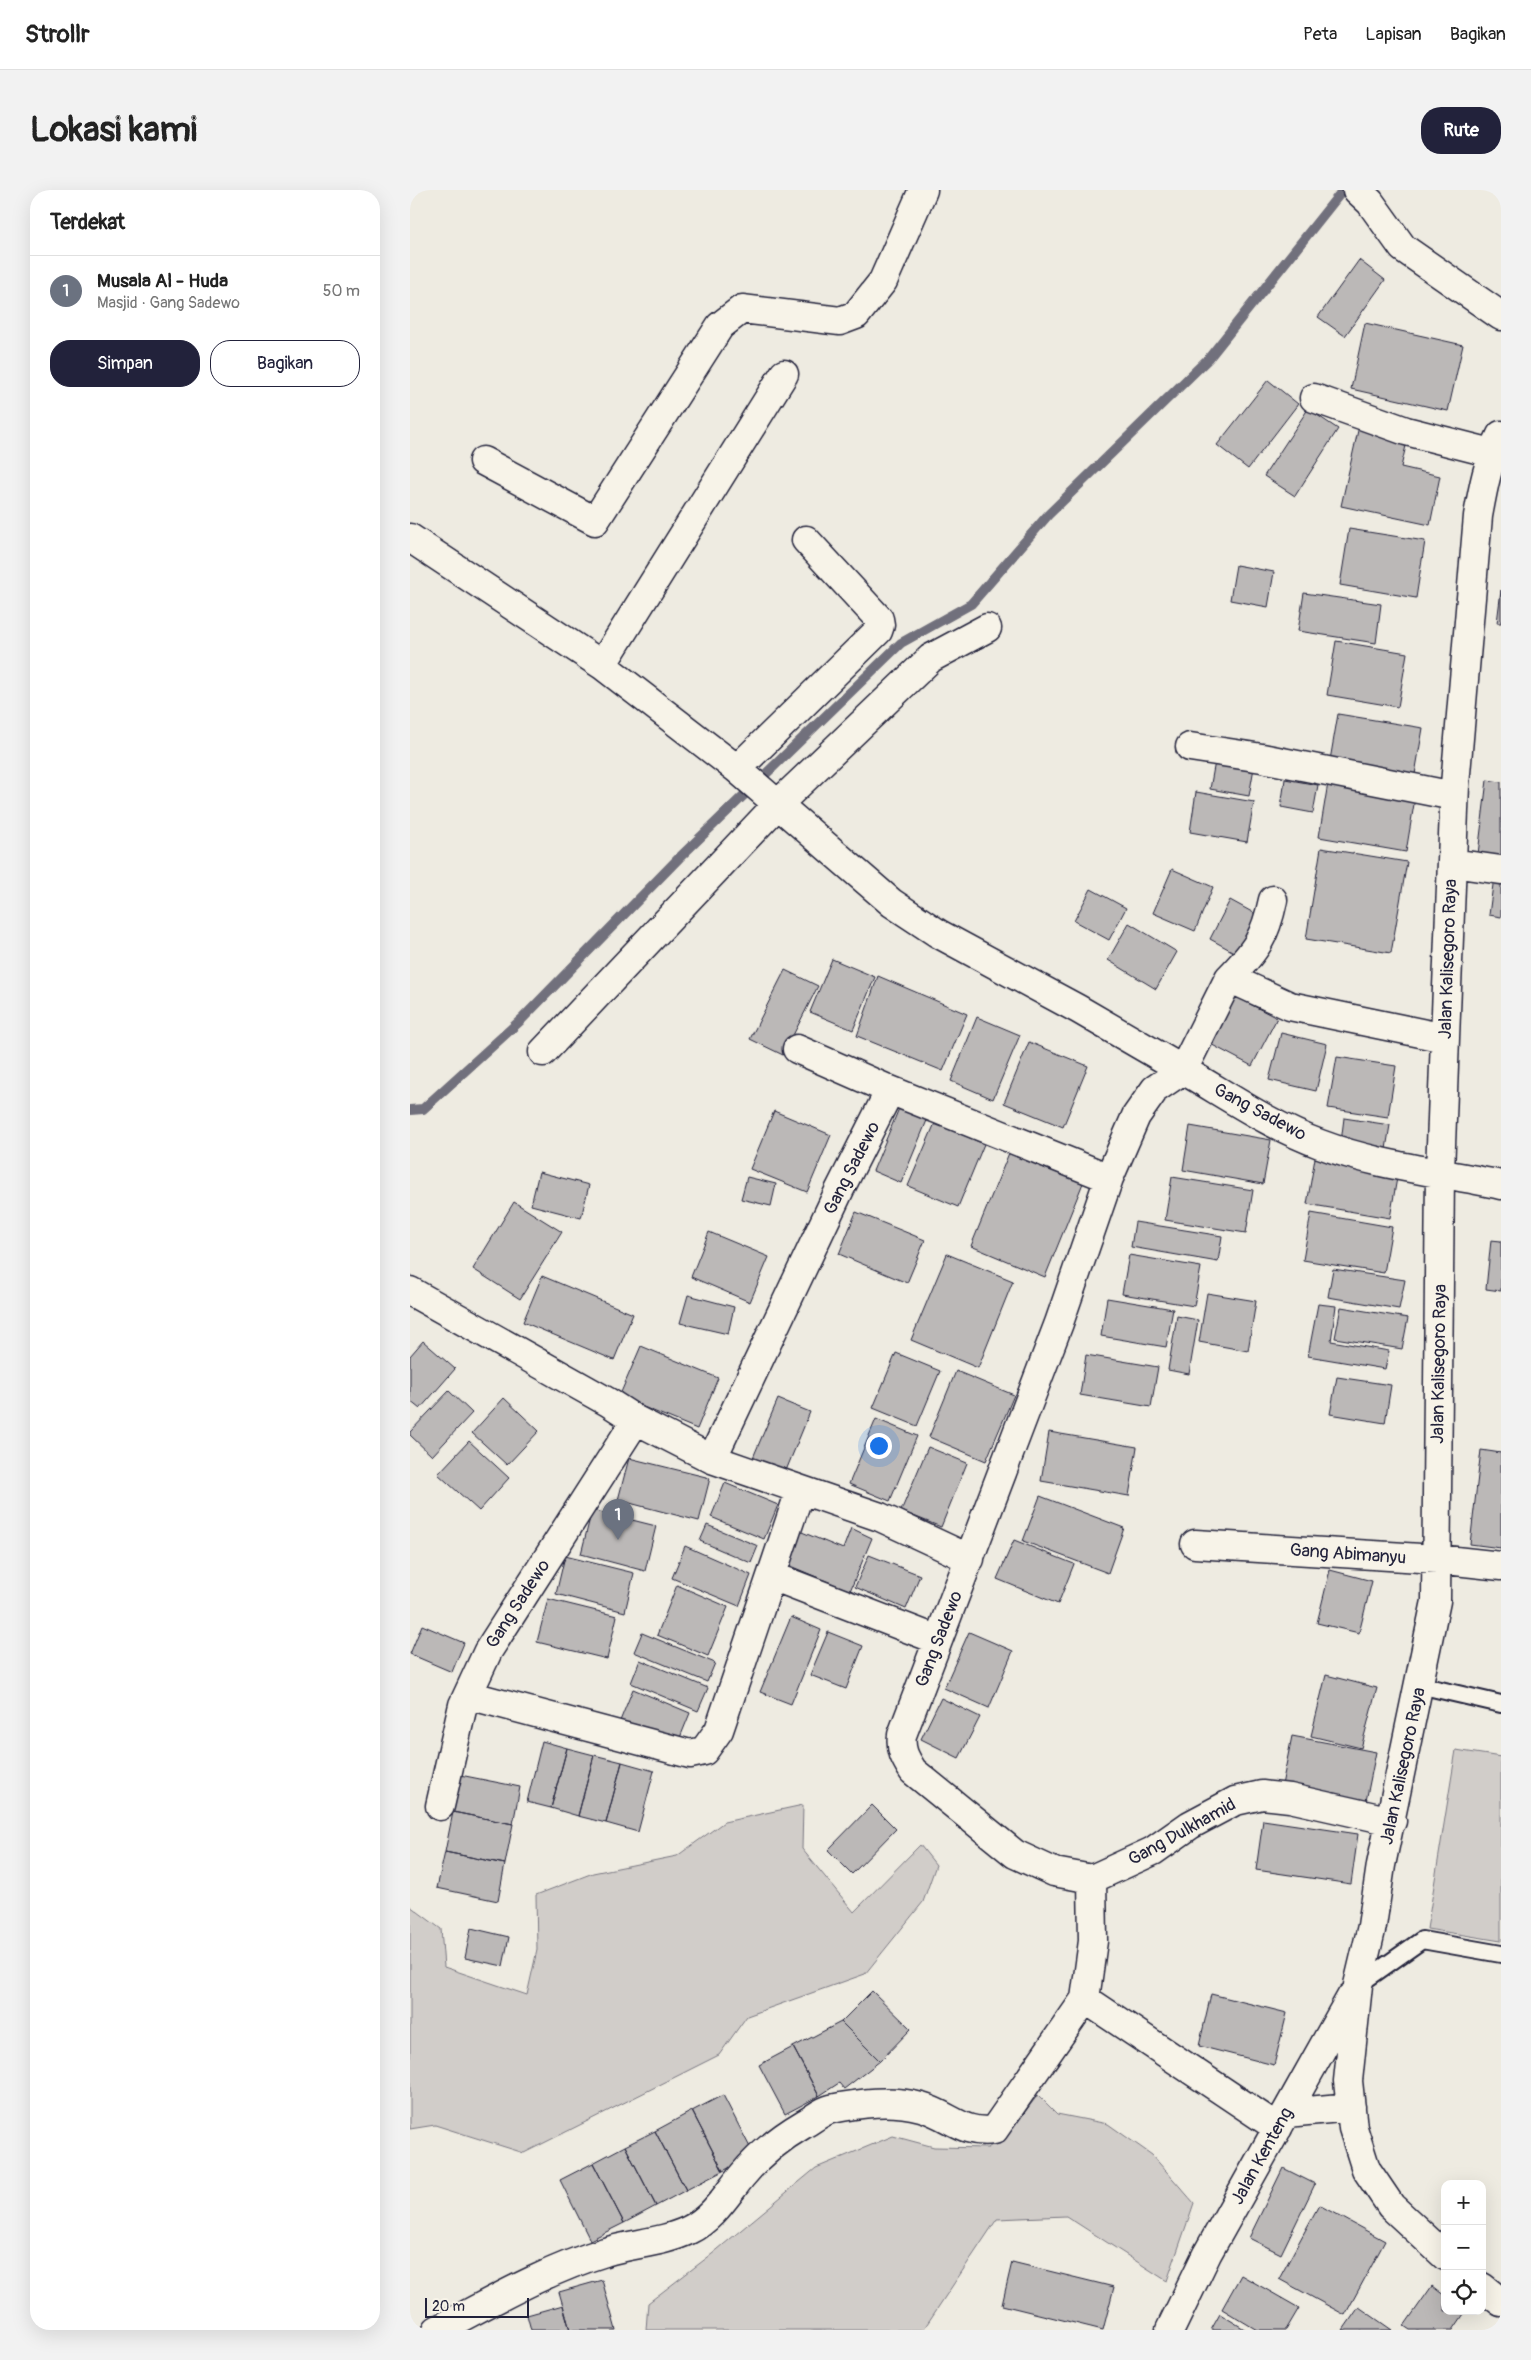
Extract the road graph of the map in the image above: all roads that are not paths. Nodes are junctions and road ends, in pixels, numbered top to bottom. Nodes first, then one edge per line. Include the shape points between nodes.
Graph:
1 (923, 190) edge
2 (1364, 196) edge
3 (1501, 316) edge
4 (784, 374) dead end
5 (1314, 398) dead end
6 (1497, 444) edge
7 (483, 462) dead end
8 (410, 538) edge
9 (806, 540) dead end
10 (987, 628) dead end
11 (602, 665) junction
12 (1190, 747) dead end
13 (742, 774) junction
14 (1454, 796) junction
15 (777, 804) junction
16 (1452, 863) junction
17 (1501, 870) edge
18 (1273, 900) dead end
19 (1229, 978) junction
20 (1445, 1038) junction
21 (797, 1050) dead end
22 (543, 1052) dead end
23 (1183, 1070) junction
24 (890, 1090) junction
25 (1440, 1172) junction
26 (1109, 1178) junction
27 (1501, 1185) edge
28 (410, 1291) edge
29 (636, 1420) junction
30 (712, 1458) junction
31 (800, 1491) junction
32 (1195, 1544) dead end
33 (970, 1559) junction
34 (1437, 1559) junction
35 (1501, 1566) edge
36 (772, 1576) junction
37 (938, 1640) junction
38 (1419, 1685) junction
39 (468, 1695) junction
40 (1501, 1704) edge
41 (440, 1806) dead end
42 (1392, 1821) junction
43 (1092, 1879) junction
44 (1501, 1954) edge
45 (1358, 1985) junction
46 (1085, 1999) junction
47 (1351, 2107) junction
48 (1282, 2120) junction
49 (1441, 2252) edge
50 (1486, 2290) edge
51 (1501, 2302) edge
52 (437, 2330) edge
53 (1170, 2330) edge

1 - 7 street via 883,281 856,314 840,321 742,309 720,326 595,521
2 - 3 street via 1403,248
4 - 11 street
5 - 6 street via 1406,431
6 - 14 street, Jalan Kalisegoro Raya via 1482,490 1478,516
8 - 11 street
9 - 13 street via 879,619 880,625 878,631
10 - 15 street via 931,658
11 - 13 street
12 - 14 street
13 - 15 street
14 - 16 street, Jalan Kalisegoro Raya
15 - 22 street
15 - 23 street via 892,903 940,934
16 - 17 street
16 - 20 street, Jalan Kalisegoro Raya
18 - 19 street via 1265,933 1252,954
19 - 20 street via 1290,1006
19 - 23 street
20 - 25 street, Jalan Kalisegoro Raya
21 - 24 street
23 - 25 street, Gang Sadewo via 1279,1126 1320,1144 1377,1162
23 - 26 street, Gang Sadewo via 1155,1089 1136,1116
24 - 26 street
24 - 30 street, Gang Sadewo
25 - 27 street, Gang Sadewo
25 - 34 street, Jalan Kalisegoro Raya
26 - 33 street, Gang Sadewo via 1059,1323
28 - 29 street
29 - 30 street
29 - 39 street, Gang Sadewo via 488,1651
30 - 31 street
31 - 33 street via 880,1517
31 - 36 street
32 - 34 street, Gang Abimanyu
33 - 37 street, Gang Sadewo
34 - 35 street, Gang Abimanyu
34 - 38 street, Jalan Kalisegoro Raya via 1436,1601
36 - 37 street
36 - 39 street via 719,1730 704,1752 690,1754
37 - 43 street, Gang Sadewo via 907,1719 901,1745 913,1771 1015,1854 1054,1872
38 - 40 lane
38 - 42 street, Jalan Kalisegoro Raya
39 - 41 street, Gang Sadewo
42 - 43 street, Gang Dulkhamid via 1290,1798 1262,1795 1235,1800 1190,1825 1153,1851
42 - 45 street, Jalan Kalisegoro Raya
43 - 46 street via 1092,1941
44 - 45 lane via 1422,1940
45 - 47 street, Jalan Kalisegoro Raya via 1349,2061
45 - 48 street, Jalan Kenteng
46 - 48 street
46 - 52 street via 994,2130 980,2132 965,2128 920,2107 876,2102 828,2110 779,2139 742,2176 718,2208 690,2230 642,2245 606,2251 531,2282
47 - 48 street
47 - 49 street, Jalan Kalisegoro Raya via 1353,2128 1366,2169 1390,2206
48 - 53 street, Jalan Kenteng via 1207,2254
50 - 51 street

